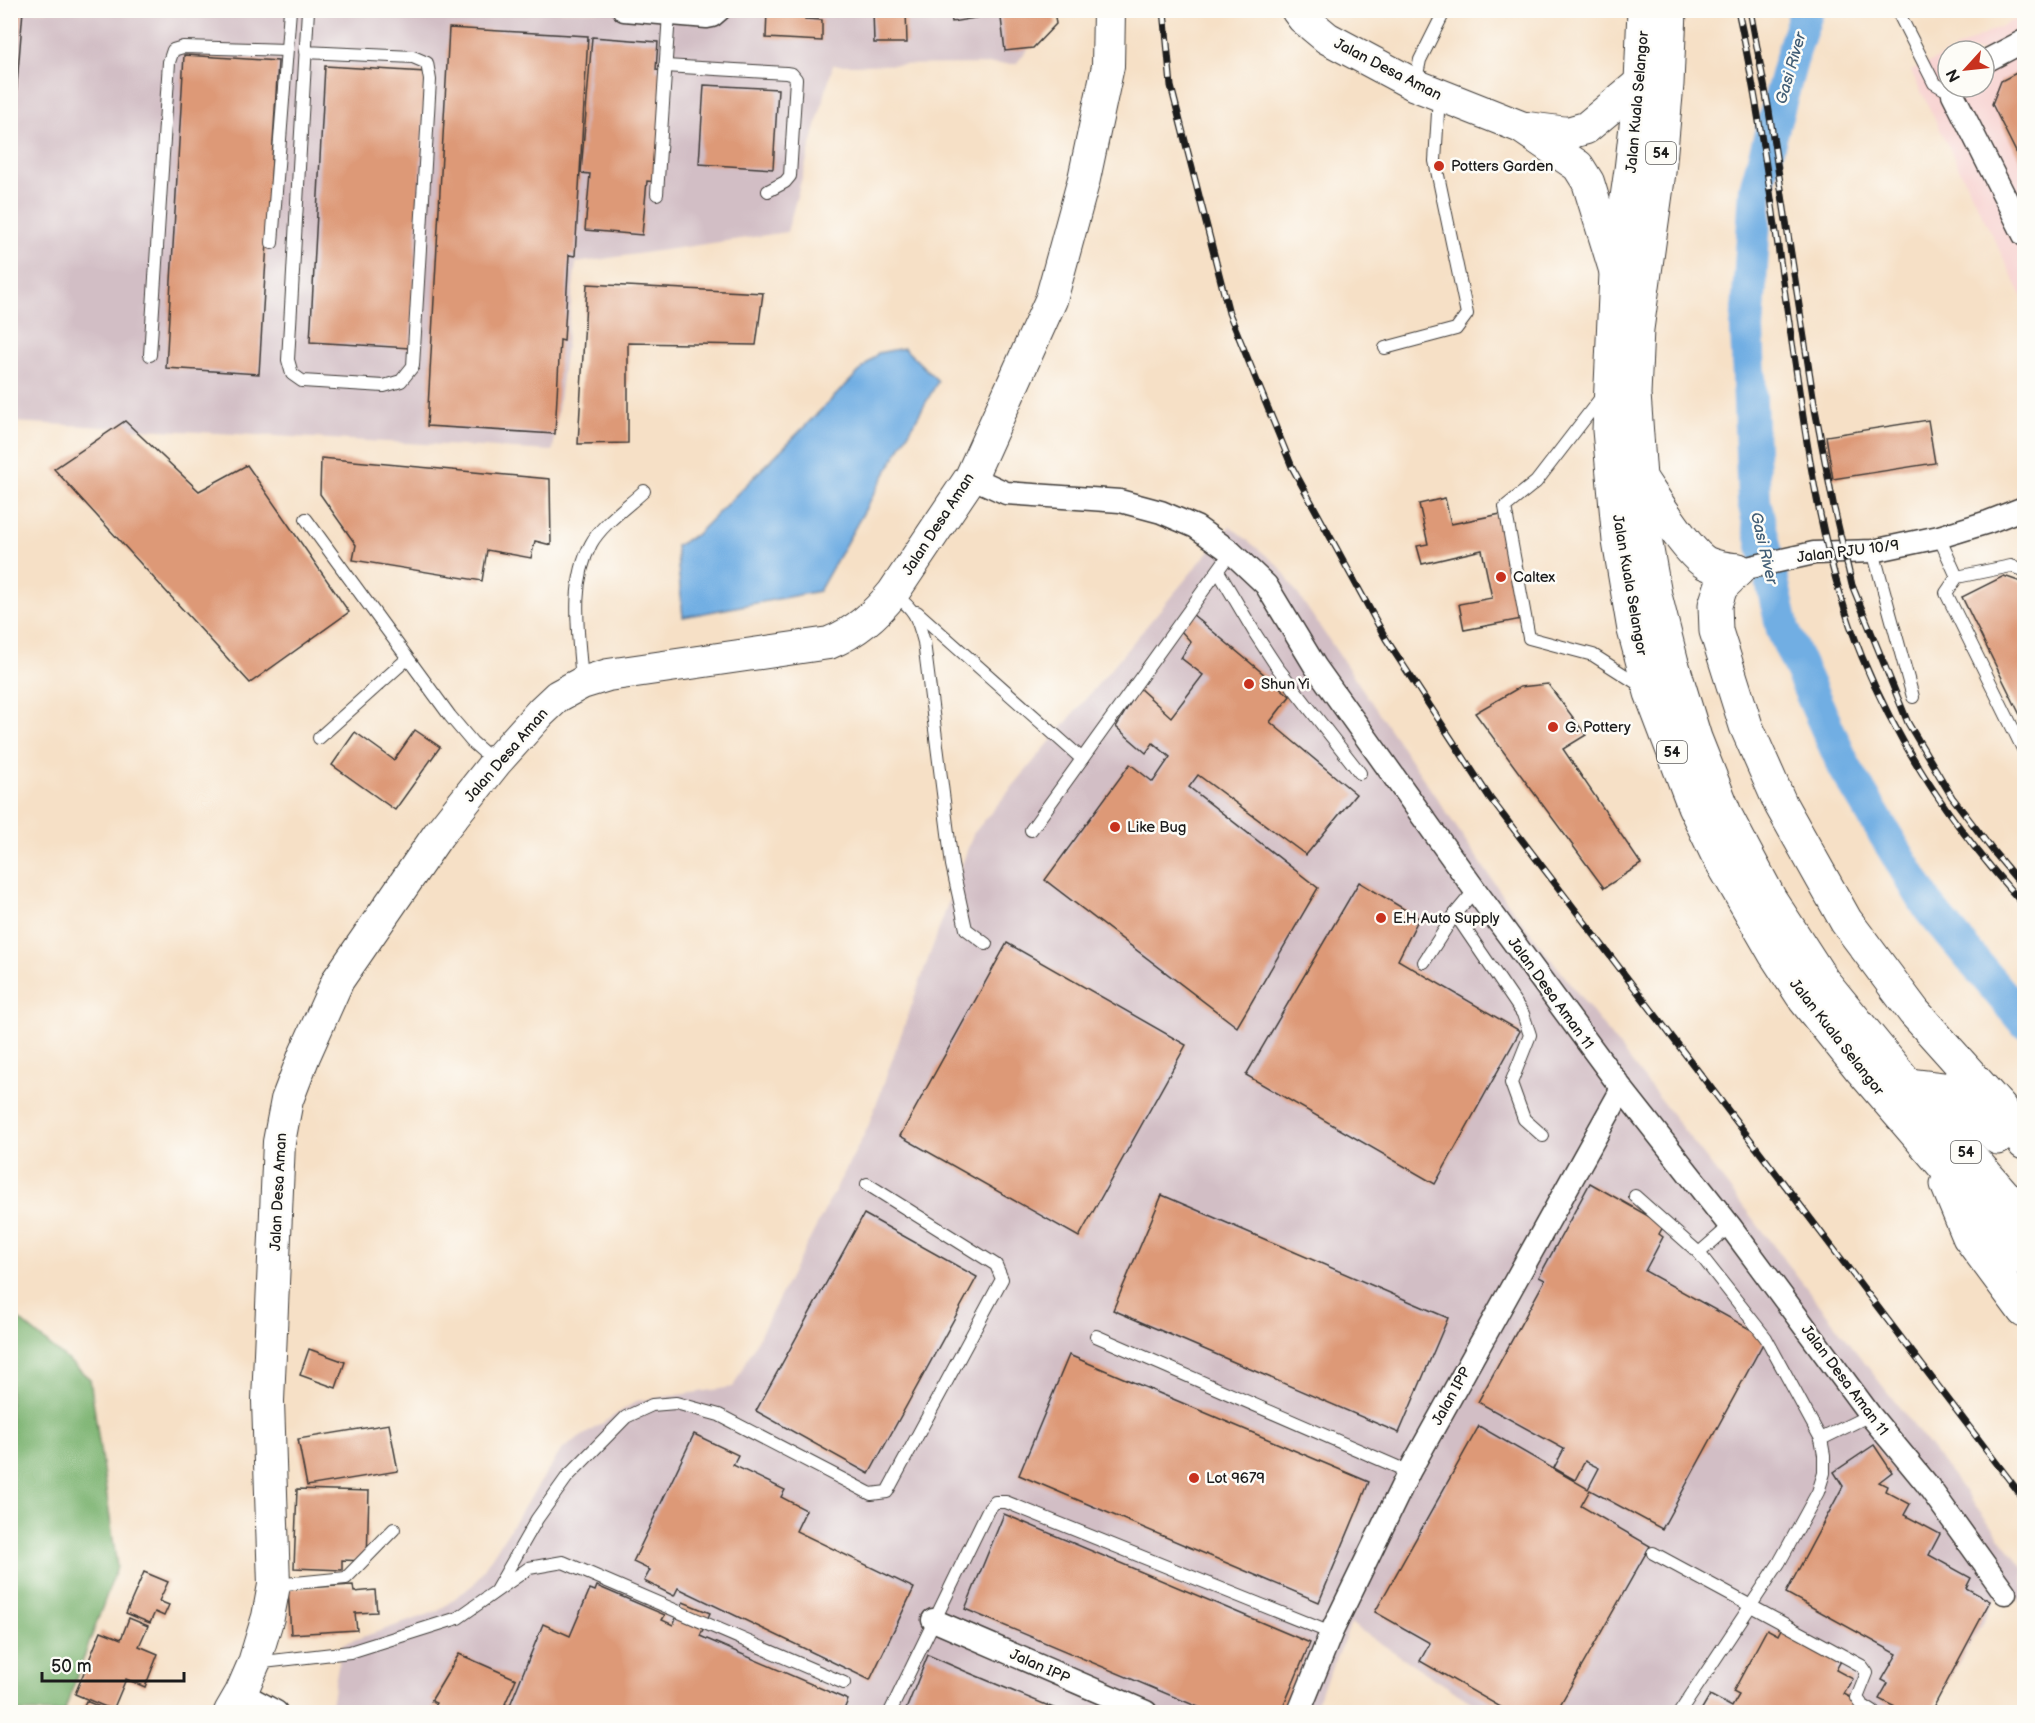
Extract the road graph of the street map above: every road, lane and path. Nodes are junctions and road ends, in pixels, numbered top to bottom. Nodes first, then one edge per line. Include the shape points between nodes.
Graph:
1 (290, 10) edge
2 (308, 10) edge
3 (624, 10) edge
4 (719, 10) edge
5 (1109, 10) edge
6 (1297, 10) edge
7 (1445, 10) edge
8 (1644, 10) edge
9 (1670, 10) edge
10 (1897, 10) edge
11 (669, 14) junction
12 (2025, 41) edge
13 (286, 50) junction
14 (305, 52) junction
15 (1996, 56) edge
16 (665, 66) junction
17 (1641, 82) junction
18 (1936, 84) edge
19 (1427, 90) junction
20 (1957, 99) edge
21 (1521, 127) junction
22 (768, 191) dead end
23 (657, 194) dead end
24 (2025, 235) edge
25 (272, 243) dead end
26 (1616, 273) junction
27 (1385, 348) dead end
28 (150, 355) dead end
29 (1610, 387) junction
30 (971, 477) junction
31 (1640, 478) junction
32 (644, 491) dead end
33 (2025, 507) edge
34 (306, 519) dead end
35 (1938, 537) junction
36 (1873, 551) junction
37 (1231, 552) junction
38 (1745, 568) junction
39 (1218, 570) junction
40 (2025, 570) edge
41 (1958, 577) junction
42 (902, 600) junction
43 (407, 659) junction
44 (582, 683) junction
45 (1651, 693) junction
46 (1913, 697) dead end
47 (319, 738) dead end
48 (2025, 749) edge
49 (1082, 759) junction
50 (496, 762) junction
51 (1360, 773) dead end
52 (1031, 830) dead end
53 (1475, 890) junction
54 (1455, 914) junction
55 (986, 944) dead end
56 (1424, 962) dead end
57 (1908, 1085) junction
58 (1622, 1089) junction
59 (1543, 1136) dead end
60 (2025, 1143) edge
61 (1937, 1157) junction
62 (2025, 1166) edge
63 (867, 1184) dead end
64 (1635, 1196) dead end
65 (2025, 1218) edge
66 (1730, 1226) junction
67 (1699, 1253) junction
68 (2025, 1259) edge
69 (2025, 1311) edge
70 (1096, 1336) dead end
71 (1870, 1415) junction
72 (1821, 1439) junction
73 (1409, 1472) junction
74 (394, 1529) dead end
75 (1653, 1553) dead end
76 (274, 1586) junction
77 (497, 1589) junction
78 (2005, 1593) dead end
79 (1749, 1606) junction
80 (933, 1620) junction
81 (1331, 1634) junction
82 (254, 1663) junction
83 (844, 1683) dead end
84 (235, 1703) edge
85 (276, 1713) edge
86 (890, 1713) edge
87 (1146, 1713) edge
88 (1299, 1713) edge
89 (1680, 1713) edge
90 (1873, 1713) edge

1 - 13 lane
2 - 14 lane
3 - 11 street
4 - 11 street via 707,17
5 - 30 street, Jalan Desa Aman via 1108,66 1084,179 1051,300
6 - 19 street, Jalan Desa Aman via 1327,38
7 - 19 lane via 1420,60
8 - 17 highway, Jalan Kuala Selangor / 54
9 - 31 highway, Jalan Kuala Selangor / 54 via 1661,150 1634,366
10 - 18 lane
11 - 16 lane
12 - 15 street
13 - 25 lane
13 - 28 lane via 173,50 169,62
14 - 14 lane via 288,360 292,374 302,381 384,386 401,381 413,366 430,80 427,63 413,57
16 - 22 lane via 786,73 796,79 790,176
16 - 23 lane
17 - 21 street, Jalan Desa Aman via 1586,128 1568,133
17 - 26 highway, Jalan Kuala Selangor / 54
19 - 21 street, Jalan Desa Aman
19 - 27 lane via 1435,161 1467,314 1456,329
20 - 24 street
21 - 26 street, Jalan Desa Aman via 1578,166 1588,182
26 - 29 highway, Jalan Kuala Selangor / 54
29 - 45 highway, Jalan Kuala Selangor / 54 via 1609,430 1619,541 1634,630
29 - 45 lane via 1536,482 1505,507 1529,638 1593,655
30 - 37 street, Jalan Desa Aman 11 via 1006,494 1120,501 1161,512 1196,528
30 - 42 street, Jalan Desa Aman
31 - 38 highway via 1690,549 1706,563
31 - 57 highway, Jalan Kuala Selangor / 54 via 1644,533 1672,663 1695,738 1726,816 1770,899 1823,981
32 - 44 lane via 591,542 581,570 577,600
33 - 35 street, Jalan PJU 10/9
34 - 43 lane
35 - 36 street, Jalan PJU 10/9
35 - 41 lane
36 - 38 street, Jalan PJU 10/9 via 1814,553
36 - 46 lane
37 - 39 lane
37 - 53 street, Jalan Desa Aman 11 via 1266,585 1315,666
38 - 60 highway via 1721,588 1715,605 1716,631 1746,726 1781,805 1846,921 1914,1012 2000,1108
39 - 49 lane
39 - 51 lane via 1277,667
40 - 41 lane via 2011,566
41 - 48 lane via 1946,593
42 - 44 street, Jalan Desa Aman via 879,610 856,630 829,643 608,675
42 - 49 lane
42 - 55 lane via 919,622 924,642 952,865 966,929
43 - 47 lane
43 - 50 lane via 472,742
44 - 50 street, Jalan Desa Aman via 558,696
45 - 61 highway, Jalan Kuala Selangor / 54 via 1694,806 1775,954 1805,1000 1858,1067
49 - 52 lane
50 - 76 street, Jalan Desa Aman via 438,836 338,980 287,1100 279,1142 268,1401
53 - 54 lane
53 - 58 street, Jalan Desa Aman 11
54 - 56 lane
54 - 59 lane via 1523,1014 1530,1035 1511,1083 1524,1119
57 - 62 highway via 1942,1089 1970,1108
57 - 65 highway, Jalan Kuala Selangor / 54
58 - 66 street, Jalan Desa Aman 11
58 - 73 street, Jalan IPP
61 - 68 highway, Jalan Kuala Selangor / 54
61 - 69 highway via 1969,1237
63 - 77 lane via 996,1265 1002,1278 887,1492 871,1494 719,1415 676,1403 652,1405 626,1417 567,1477 537,1519
64 - 67 lane
66 - 67 lane
66 - 71 street, Jalan Desa Aman 11
67 - 72 lane via 1766,1338
70 - 73 lane
71 - 72 lane
71 - 78 street, Jalan Desa Aman 11 via 1926,1483
72 - 79 lane via 1824,1473 1818,1492 1779,1563
73 - 81 street, Jalan IPP
74 - 76 lane via 346,1578
75 - 79 lane
76 - 82 street, Jalan Desa Aman
77 - 82 lane via 458,1618 350,1652
77 - 83 lane via 529,1568 563,1562
79 - 89 lane
79 - 90 lane via 1866,1669 1857,1698
80 - 81 lane via 988,1510 995,1502 1006,1502
80 - 86 lane
80 - 87 street, Jalan IPP
81 - 88 street, Jalan IPP
82 - 84 street, Jalan Desa Aman
84 - 85 street

